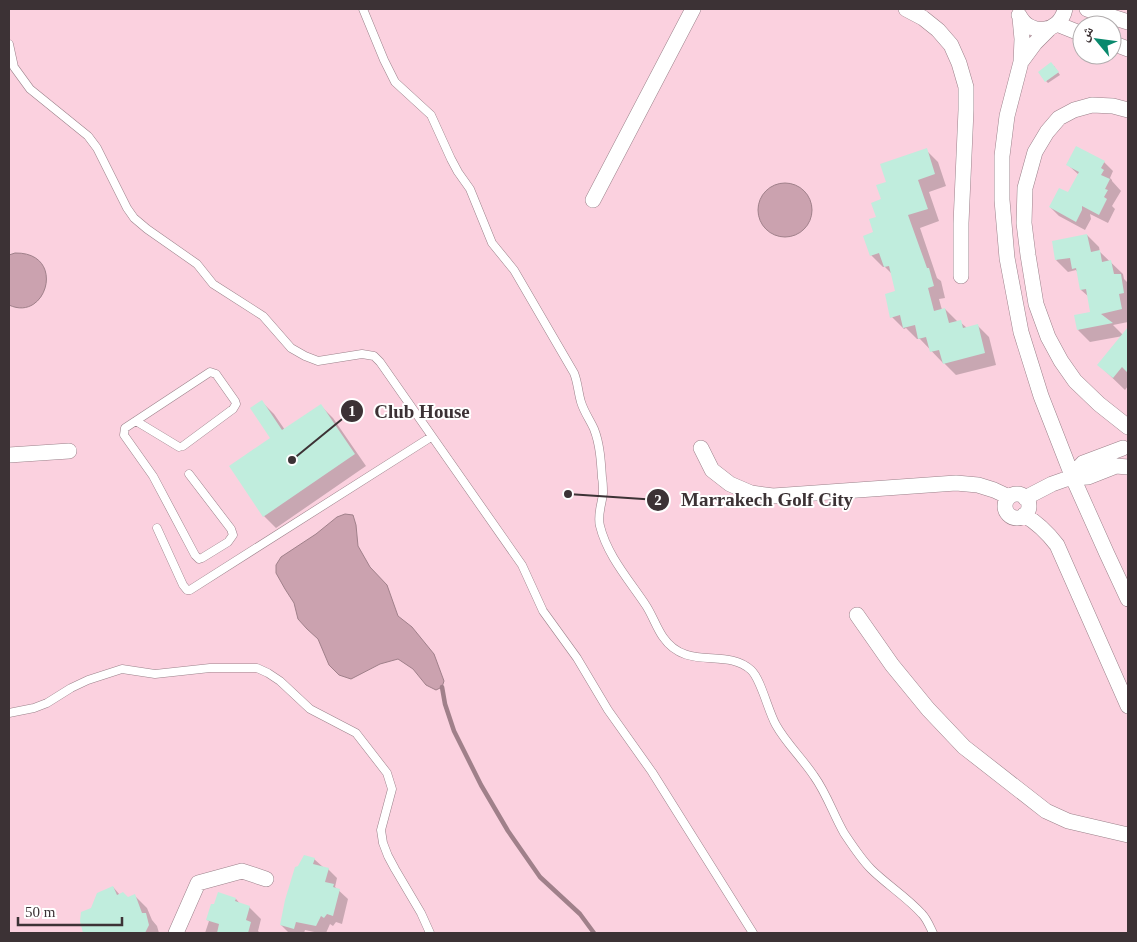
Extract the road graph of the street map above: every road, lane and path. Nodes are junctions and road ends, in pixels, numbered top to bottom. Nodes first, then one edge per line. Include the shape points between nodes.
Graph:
1 (363, 9) edge
2 (692, 9) edge
3 (906, 9) edge
4 (1065, 9) edge
5 (1087, 9) edge
6 (1018, 11) edge
7 (1128, 22) edge
8 (1054, 26) junction
9 (1072, 31) edge
10 (9, 44) edge
11 (1021, 62) junction
12 (1128, 110) edge
13 (593, 200) dead end
14 (961, 276) dead end
15 (136, 421) junction
16 (1128, 427) edge
17 (431, 437) junction
18 (1126, 443) edge
19 (701, 448) dead end
20 (70, 451) dead end
21 (9, 455) edge
22 (1128, 463) edge
23 (1128, 467) edge
24 (189, 474) dead end
25 (1071, 477) junction
26 (1009, 497) junction
27 (1025, 498) junction
28 (1024, 515) junction
29 (157, 528) dead end
30 (1128, 599) edge
31 (857, 615) dead end
32 (1128, 706) edge
33 (9, 713) edge
34 (1128, 835) edge
35 (266, 880) dead end
36 (176, 933) edge
37 (430, 933) edge
38 (753, 933) edge
39 (934, 933) edge

1 - 39 lane via 395,82 431,115 451,159 470,189 492,243 514,270 574,373 583,407 598,442 603,493 598,518 600,527 623,574 646,604 662,636 678,652 736,661 753,671 775,723 815,776 860,856 923,915
2 - 13 street
3 - 14 street via 938,30 951,45 966,87
4 - 8 street
5 - 7 street
6 - 8 street via 1030,27 1037,30
6 - 11 street
8 - 9 street
8 - 11 street via 1034,43
10 - 17 lane via 14,66 30,89 88,136 97,148 134,218 197,264 214,284 263,316 291,348 318,361 362,354 374,356
11 - 25 street via 1007,116 1002,156 1007,258 1021,332 1040,396
12 - 16 street via 1092,105 1059,118 1035,152 1025,188 1024,223 1036,304 1048,337 1075,381
15 - 15 lane via 181,446 236,404 216,374 210,372
15 - 24 lane via 125,428 124,435 153,476 198,559 233,536
17 - 29 lane via 190,590 183,585
17 - 38 lane via 522,565 543,612 652,772
18 - 22 street via 1124,454
18 - 25 street via 1083,463
19 - 26 street via 712,470 730,484 751,493 773,496 956,483 978,485
20 - 21 street
23 - 25 street via 1116,466 1088,477
25 - 27 street
25 - 30 street
26 - 27 street via 1019,495
26 - 28 street via 1005,504 1008,514 1018,518
27 - 28 street via 1028,508
28 - 32 street via 1035,521 1057,545
31 - 34 street via 892,665 964,747 1046,810 1068,821
33 - 37 lane via 34,708 88,680 122,669 155,674 210,668 257,668 268,673 310,709 356,733 387,773 392,788 381,830 383,843
35 - 36 street via 242,870 198,883

